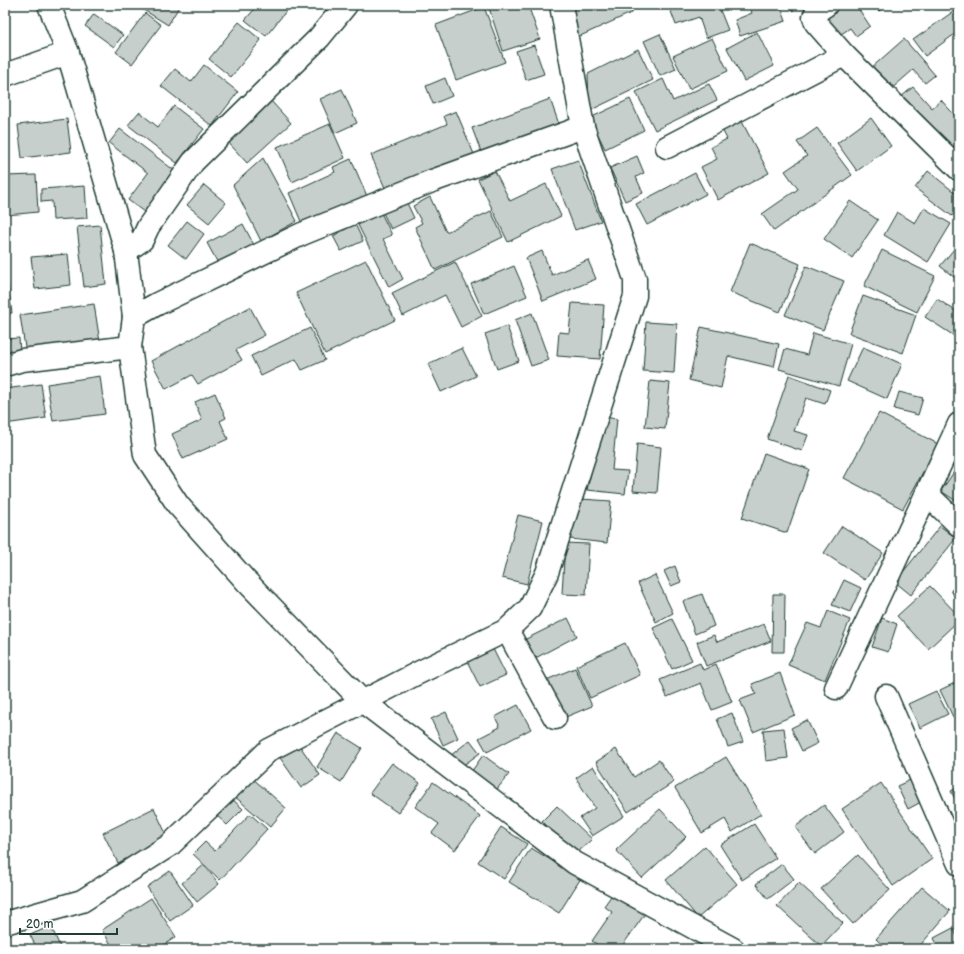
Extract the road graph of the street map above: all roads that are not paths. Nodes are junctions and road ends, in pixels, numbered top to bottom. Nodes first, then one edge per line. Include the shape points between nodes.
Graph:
1 (49, 5) edge
2 (346, 5) edge
3 (561, 5) edge
4 (826, 5) edge
5 (68, 53) junction
6 (844, 55) junction
7 (5, 74) edge
8 (583, 127) junction
9 (667, 147) dead end
10 (959, 169) edge
11 (126, 252) junction
12 (134, 317) junction
13 (130, 347) junction
14 (5, 365) edge
15 (959, 424) edge
16 (927, 494) junction
17 (959, 525) edge
18 (507, 630) junction
19 (836, 688) dead end
20 (886, 696) dead end
21 (362, 701) junction
22 (555, 718) dead end
23 (959, 864) edge
24 (5, 923) edge
25 (733, 949) edge

1 - 5 street
2 - 11 street via 319,38 193,162 148,227 142,240
3 - 8 street
4 - 6 street via 817,11 814,17 816,23
5 - 7 street
5 - 11 street
6 - 9 street
6 - 10 street
8 - 12 street via 432,181 302,234
8 - 18 street via 635,279 635,296 547,574 530,608
11 - 12 street
12 - 13 street
13 - 14 street via 22,360
13 - 21 street via 145,455 188,517
15 - 16 street
16 - 17 street
16 - 19 street
18 - 21 street
18 - 22 street
20 - 23 street
21 - 24 street via 269,750 170,845 82,901
21 - 25 street via 575,863

